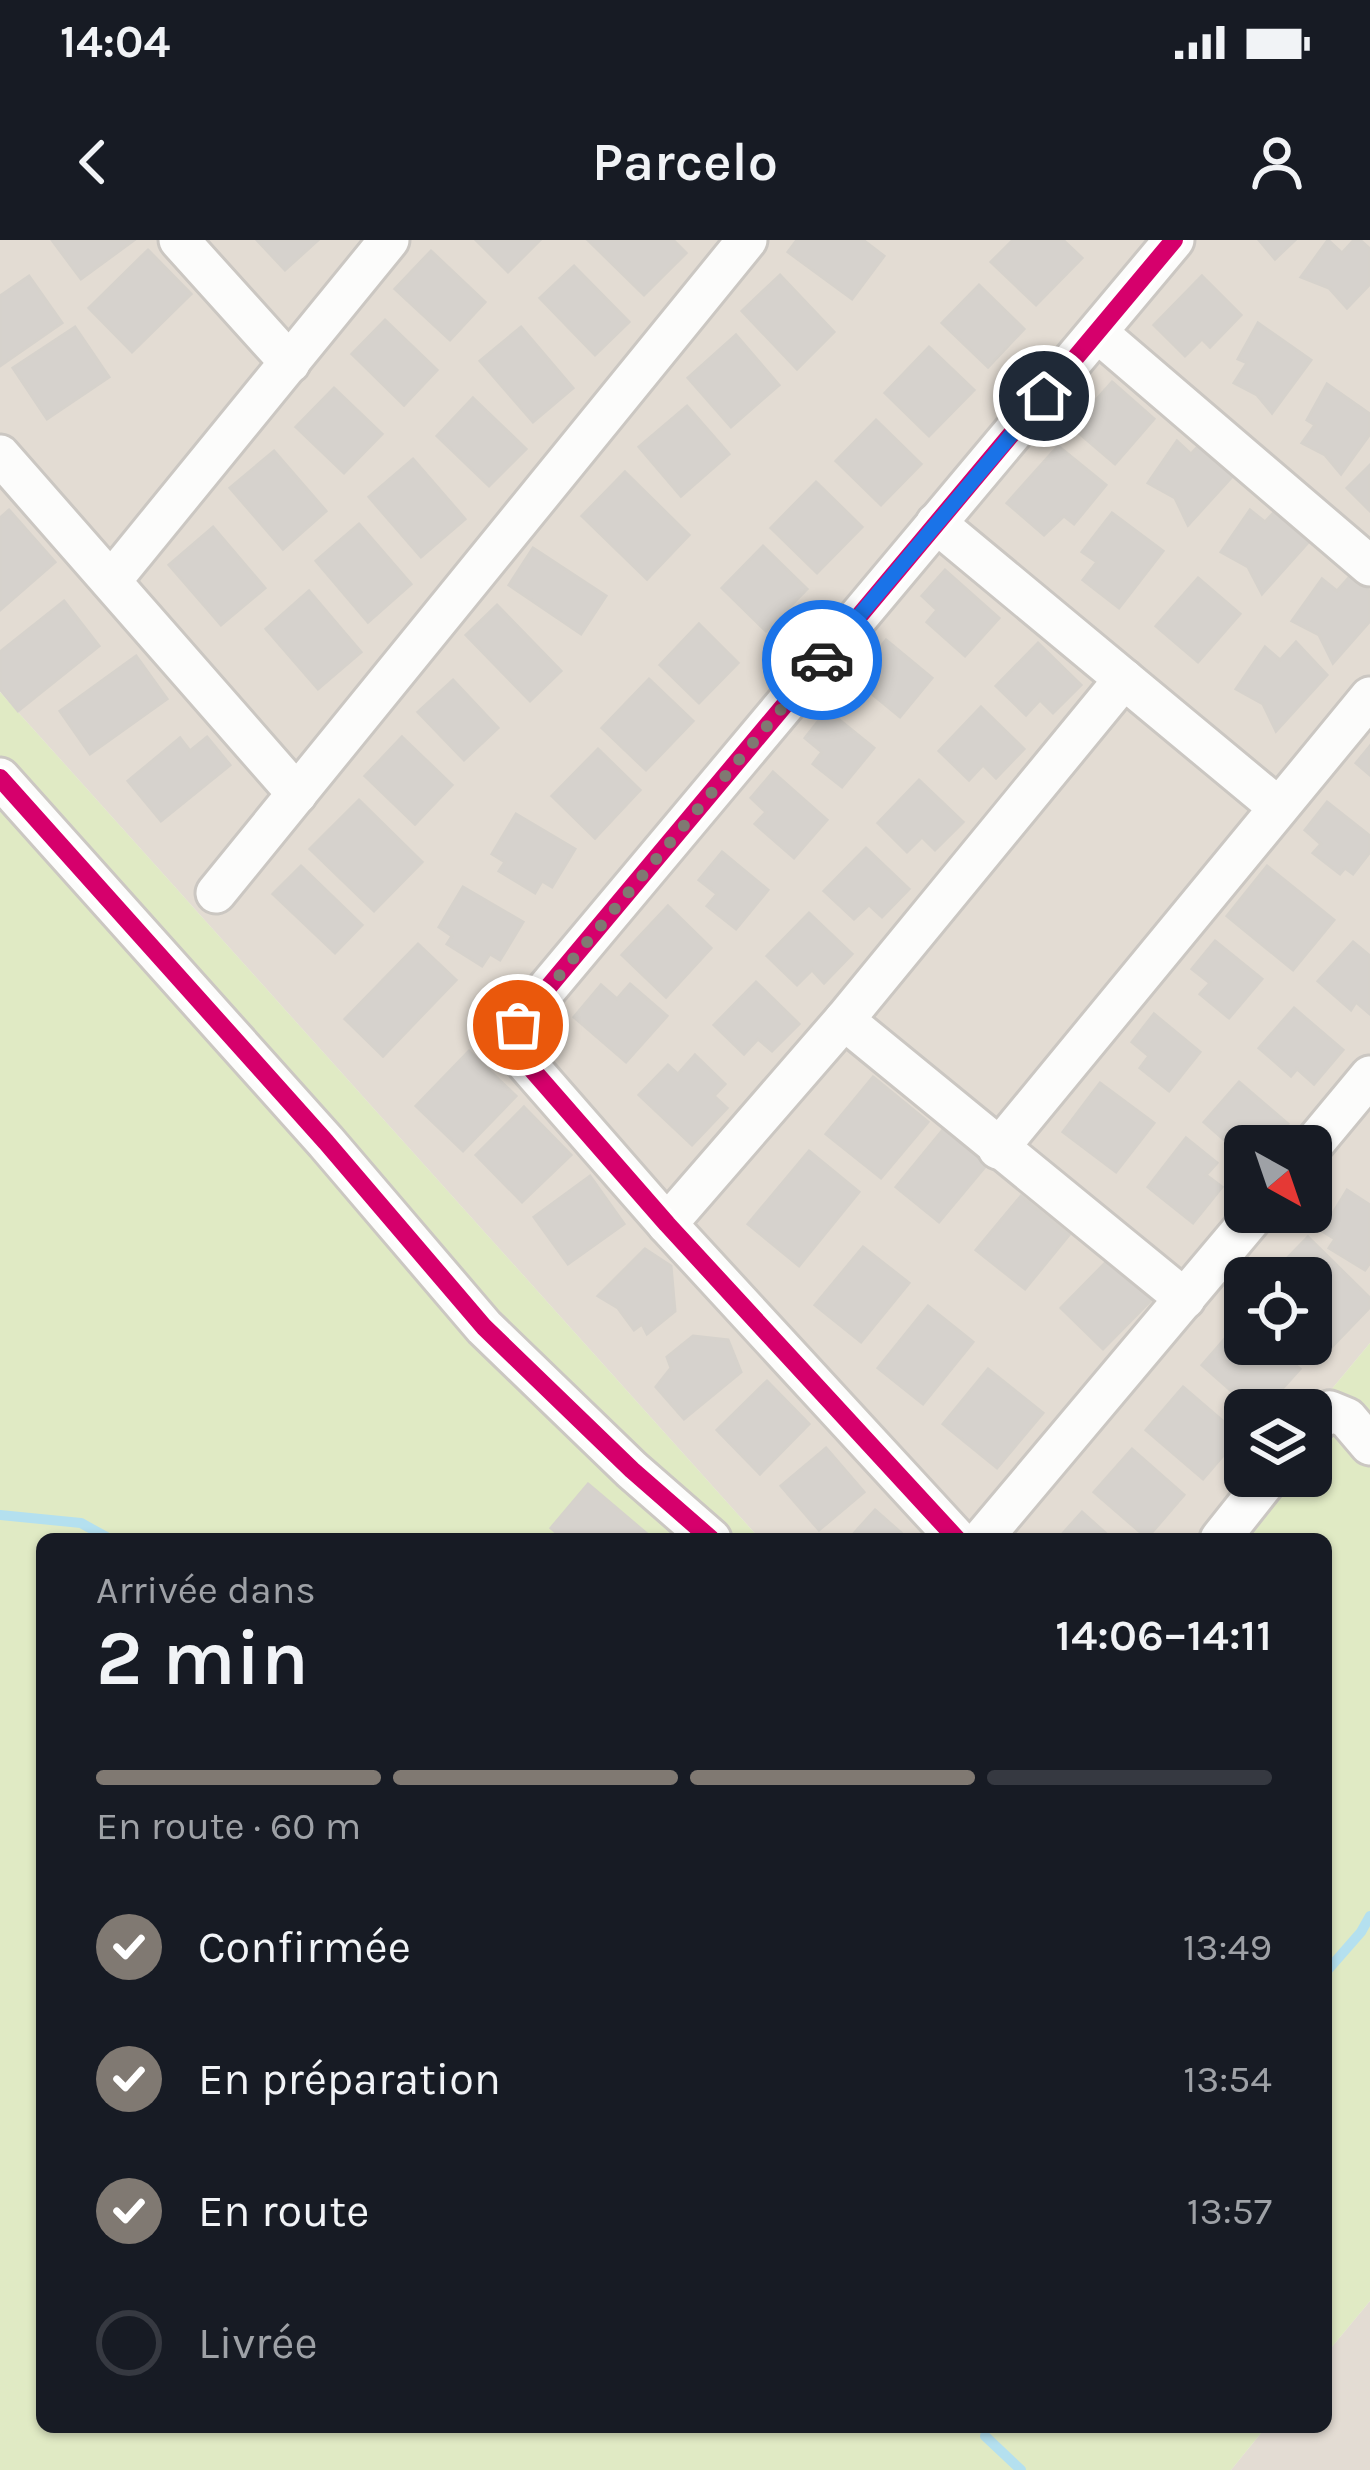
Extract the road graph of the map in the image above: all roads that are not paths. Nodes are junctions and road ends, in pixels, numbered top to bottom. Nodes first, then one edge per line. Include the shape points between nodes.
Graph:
1 (179, 240) edge
2 (389, 240) edge
3 (747, 240) edge
4 (1174, 240) edge
5 (1098, 333) junction
6 (290, 363) junction
7 (0, 455) edge
8 (936, 523) junction
9 (1370, 566) edge
10 (111, 581) junction
11 (1124, 679) junction
12 (1370, 697) edge
13 (0, 778) edge
14 (297, 794) junction
15 (1278, 807) junction
16 (216, 893) dead end
17 (844, 1020) junction
18 (1370, 1076) edge
19 (1329, 1125) edge
20 (998, 1149) junction
21 (667, 1224) junction
22 (1240, 1233) edge
23 (1185, 1299) junction
24 (1332, 1412) edge
25 (1370, 1445) edge
26 (1253, 1497) edge
27 (704, 1533) edge
28 (951, 1533) edge
29 (987, 1533) edge
30 (1225, 1533) edge

1 - 6 street
2 - 6 street
3 - 14 street
4 - 5 street
5 - 8 street
5 - 9 street
6 - 10 street
7 - 10 street
8 - 11 street
8 - 21 street via 513,1036 515,1050
10 - 14 street
11 - 15 street
11 - 17 street
12 - 15 street
13 - 27 street via 484,1327
14 - 16 street
15 - 20 street
17 - 20 street
17 - 21 street
18 - 19 street
20 - 23 street
21 - 28 street
22 - 23 street
23 - 29 street
24 - 25 street
26 - 30 street

